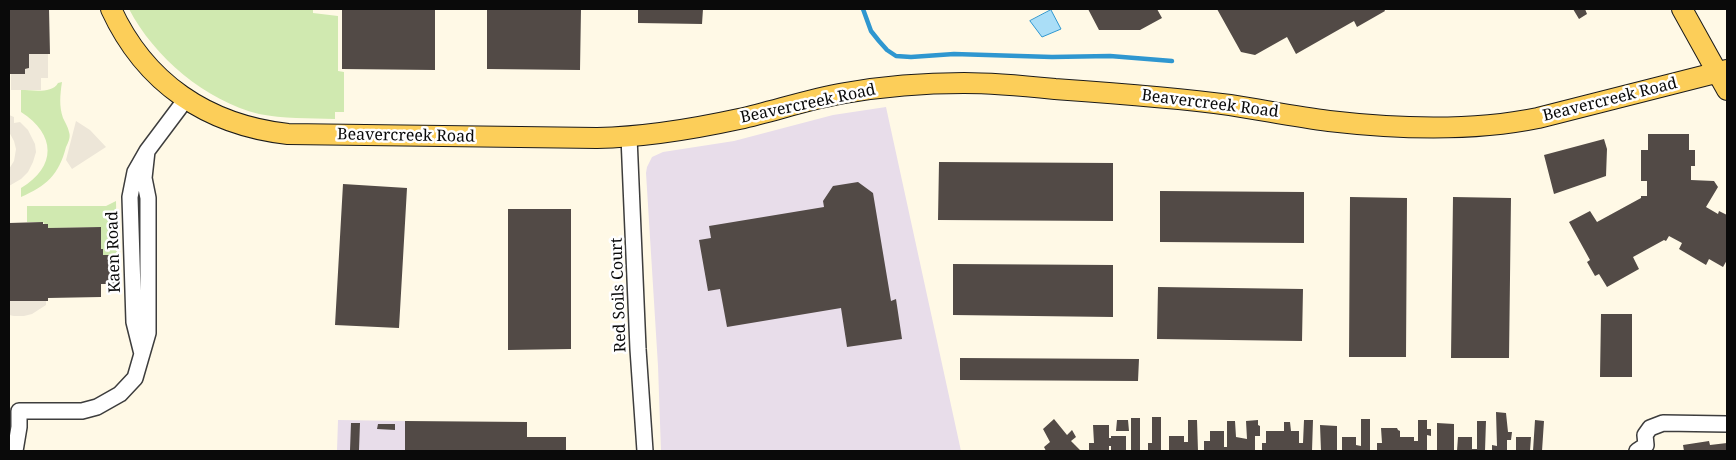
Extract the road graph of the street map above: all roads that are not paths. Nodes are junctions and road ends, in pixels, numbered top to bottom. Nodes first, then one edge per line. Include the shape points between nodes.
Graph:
1 (111, 9) edge
2 (1682, 9) edge
3 (1724, 78) edge
4 (186, 99) junction
5 (629, 137) junction
6 (14, 411) edge
7 (1727, 424) edge
8 (1644, 449) edge
9 (14, 451) edge
10 (645, 451) edge

1 - 4 main road, Beavercreek Road via 152,70
2 - 3 main road
3 - 5 main road, Beavercreek Road via 1516,123 1438,128 1328,120 1232,105 1093,91 966,83 915,85 846,93 740,118
4 - 5 main road, Beavercreek Road via 225,120 266,132 288,134
4 - 6 street, Kaen Road via 147,151 135,172 130,197 134,322 142,354 135,378 127,389 107,403 82,411
5 - 10 street, Red Soils Court
6 - 9 street, Kaen Road via 19,426
7 - 8 street via 1663,424 1650,428 1645,435

